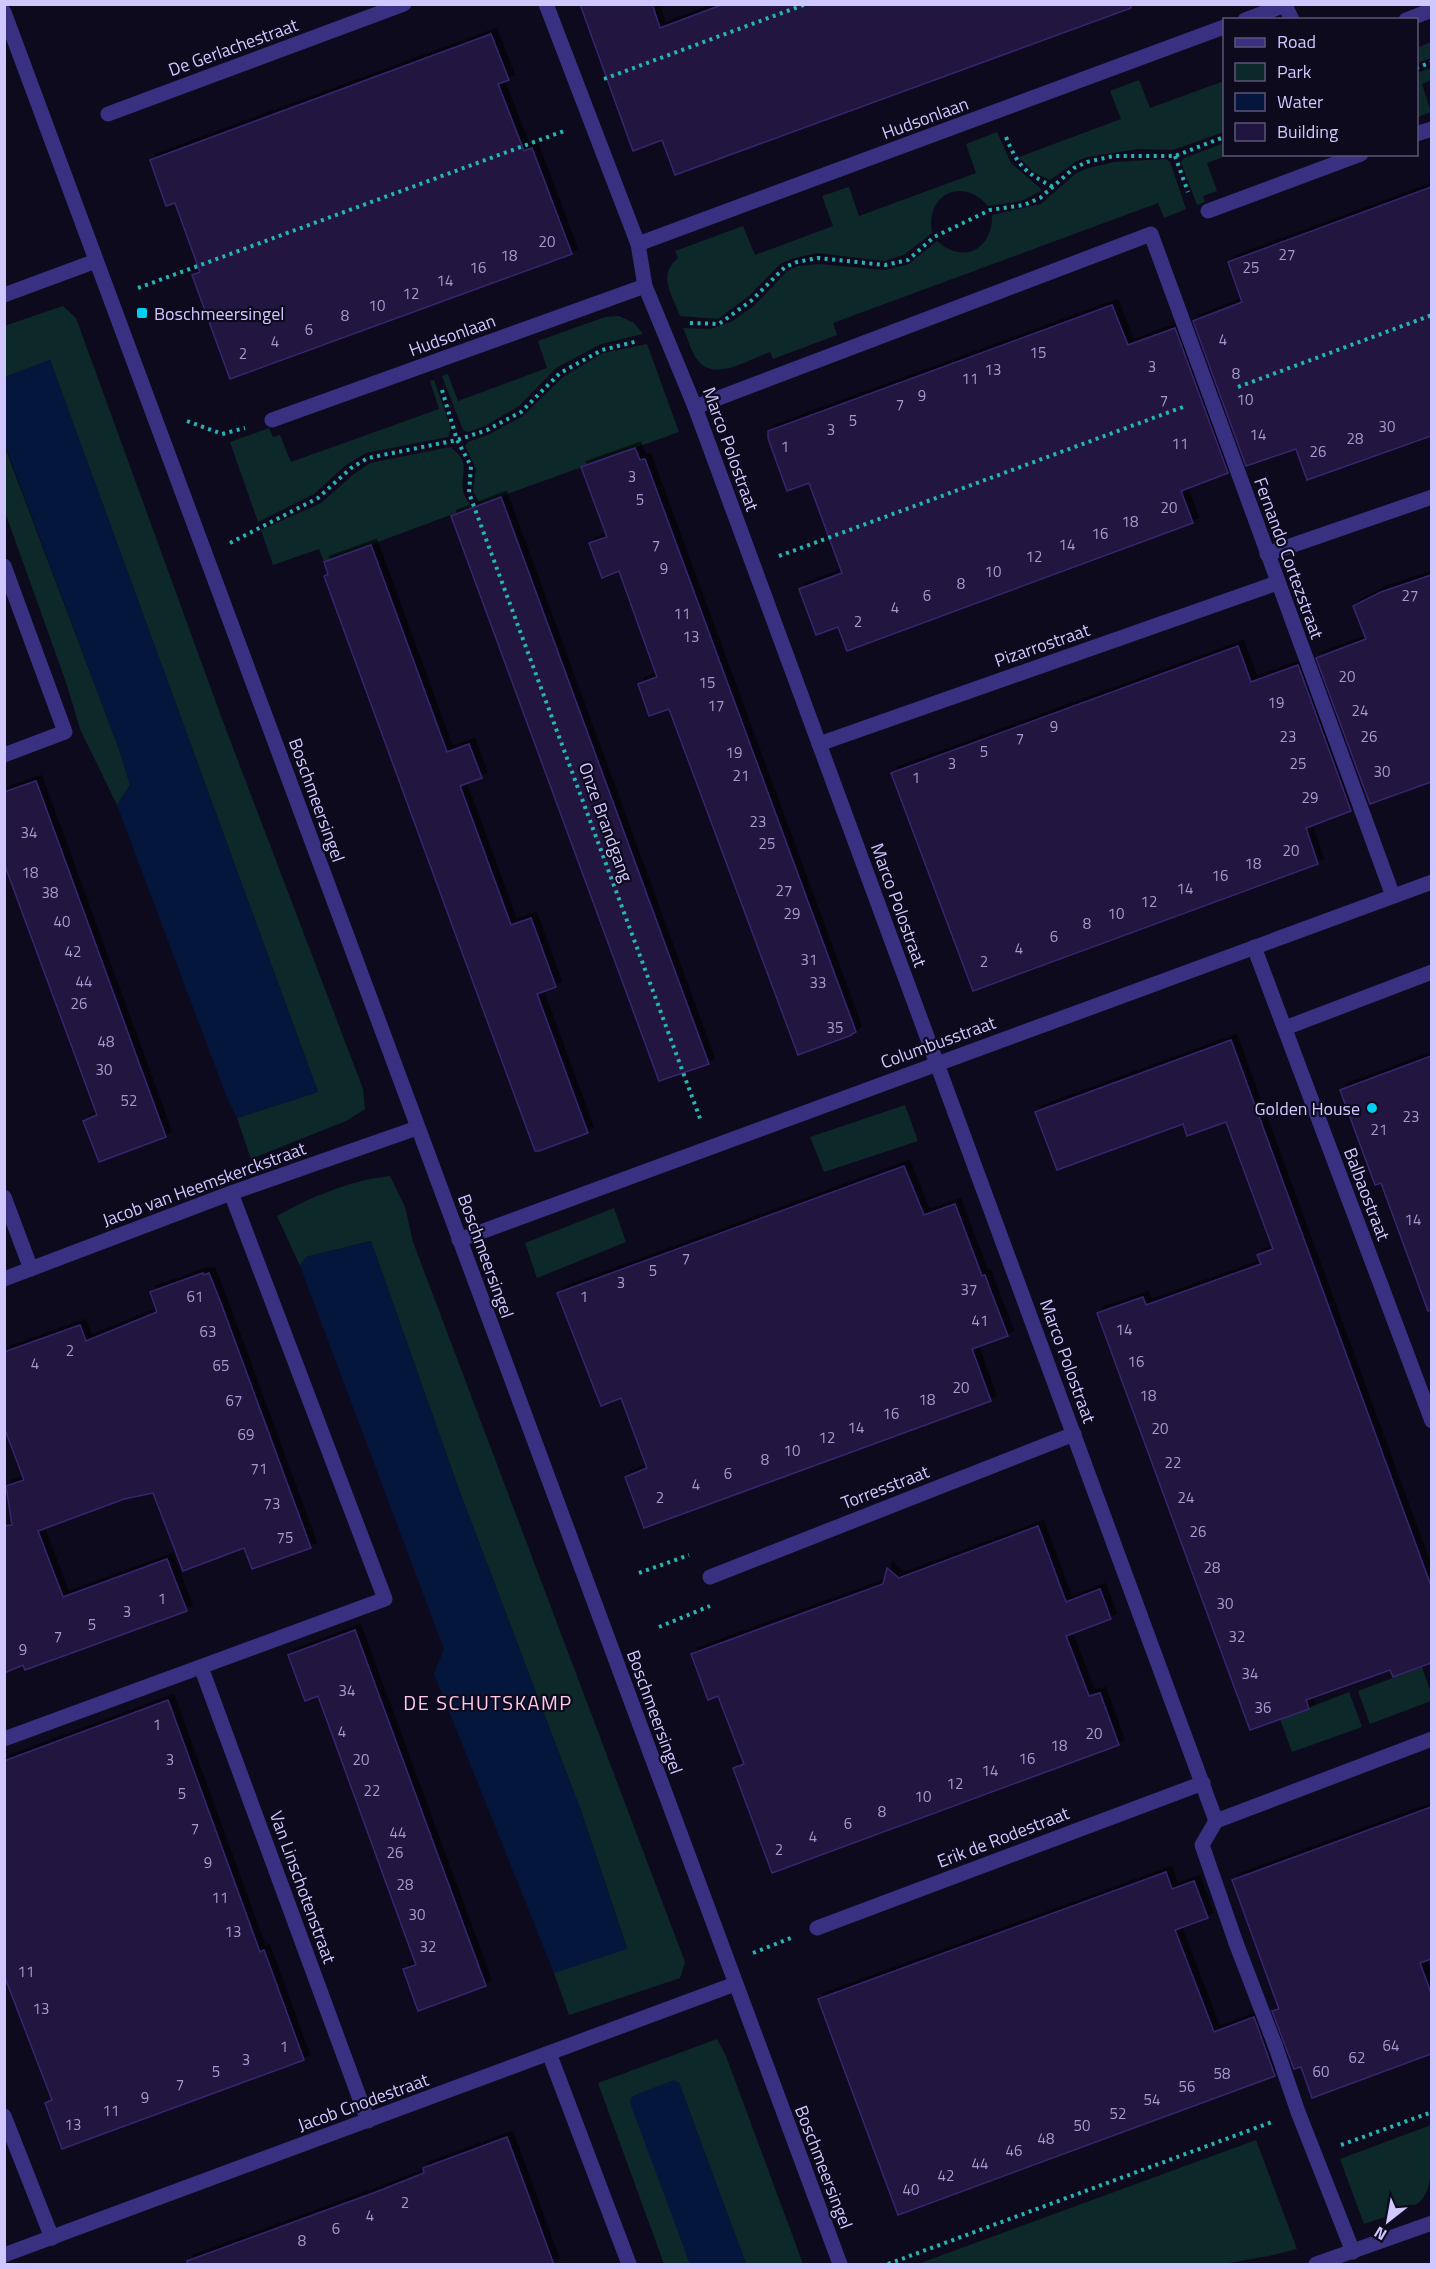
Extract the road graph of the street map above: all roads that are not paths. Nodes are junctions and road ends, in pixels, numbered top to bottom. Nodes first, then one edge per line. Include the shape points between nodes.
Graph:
1 (404, 4) edge
2 (546, 4) edge
3 (1285, 5) edge
4 (1431, 10) edge
5 (4, 12) edge
6 (1250, 18) edge
7 (1411, 18) edge
8 (1223, 27) edge
9 (108, 114) dead end
10 (1356, 156) edge
11 (1208, 211) dead end
12 (638, 244) junction
13 (96, 261) junction
14 (645, 286) junction
15 (4, 295) edge
16 (695, 407) junction
17 (272, 420) road end
18 (1431, 497) edge
19 (1267, 554) junction
20 (4, 566) edge
21 (1277, 583) junction
22 (819, 744) junction
23 (4, 755) edge
24 (1431, 882) edge
25 (1393, 896) junction
26 (1254, 946) junction
27 (1431, 972) edge
28 (1285, 1028) junction
29 (937, 1064) junction
30 (417, 1128) junction
31 (231, 1193) junction
32 (4, 1197) edge
33 (459, 1240) junction
34 (31, 1269) junction
35 (4, 1279) edge
36 (1431, 1420) edge
37 (1074, 1434) junction
38 (710, 1577) dead end
39 (201, 1667) junction
40 (4, 1739) edge
41 (1431, 1739) edge
42 (1203, 1783) junction
43 (1216, 1821) junction
44 (817, 1928) road end
45 (735, 1984) junction
46 (549, 2053) junction
47 (4, 2116) edge
48 (368, 2121) junction
49 (1431, 2223) edge
50 (52, 2238) junction
51 (1353, 2252) junction
52 (4, 2256) edge
53 (629, 2265) edge
54 (840, 2265) edge
55 (1316, 2265) edge

1 - 9 street, De Gerlachestraat
2 - 12 street, Marco Polostraat
3 - 6 street
4 - 7 street
5 - 13 street, Boschmeersingel
8 - 12 street, Hudsonlaan
10 - 11 street
12 - 14 street, Marco Polostraat
13 - 15 street
13 - 30 street, Boschmeersingel
14 - 16 street, Marco Polostraat
14 - 17 street, Hudsonlaan
16 - 19 street, Fernando Cortezstraat via 1151,234
16 - 22 street, Marco Polostraat
18 - 19 street
19 - 21 street, Fernando Cortezstraat
20 - 23 street via 65,732
21 - 22 street, Pizarrostraat
21 - 25 street, Fernando Cortezstraat
22 - 29 street, Marco Polostraat
24 - 25 street, Columbusstraat
25 - 26 street, Columbusstraat
26 - 28 street, Balbaostraat
26 - 29 street, Columbusstraat
27 - 28 street
28 - 36 street, Balbaostraat
29 - 33 street, Columbusstraat
29 - 37 street, Marco Polostraat
30 - 31 street, Jacob van Heemskerckstraat
30 - 33 street, Boschmeersingel
31 - 34 street, Jacob van Heemskerckstraat
31 - 39 street via 385,1599
32 - 34 street
33 - 45 street, Boschmeersingel
34 - 35 street, Jacob van Heemskerckstraat
37 - 38 street, Torresstraat
37 - 42 street, Marco Polostraat
39 - 40 street
39 - 48 street, Van Linschotenstraat
41 - 43 street
42 - 43 street, Marco Polostraat
42 - 44 street, Erik de Rodestraat
43 - 51 street via 1202,1845
45 - 46 street, Jacob Cnodestraat
45 - 54 street, Boschmeersingel
46 - 48 street, Jacob Cnodestraat
46 - 53 street
47 - 50 street
48 - 50 street, Jacob Cnodestraat
49 - 51 street
50 - 52 street, Jacob Cnodestraat
51 - 55 street

